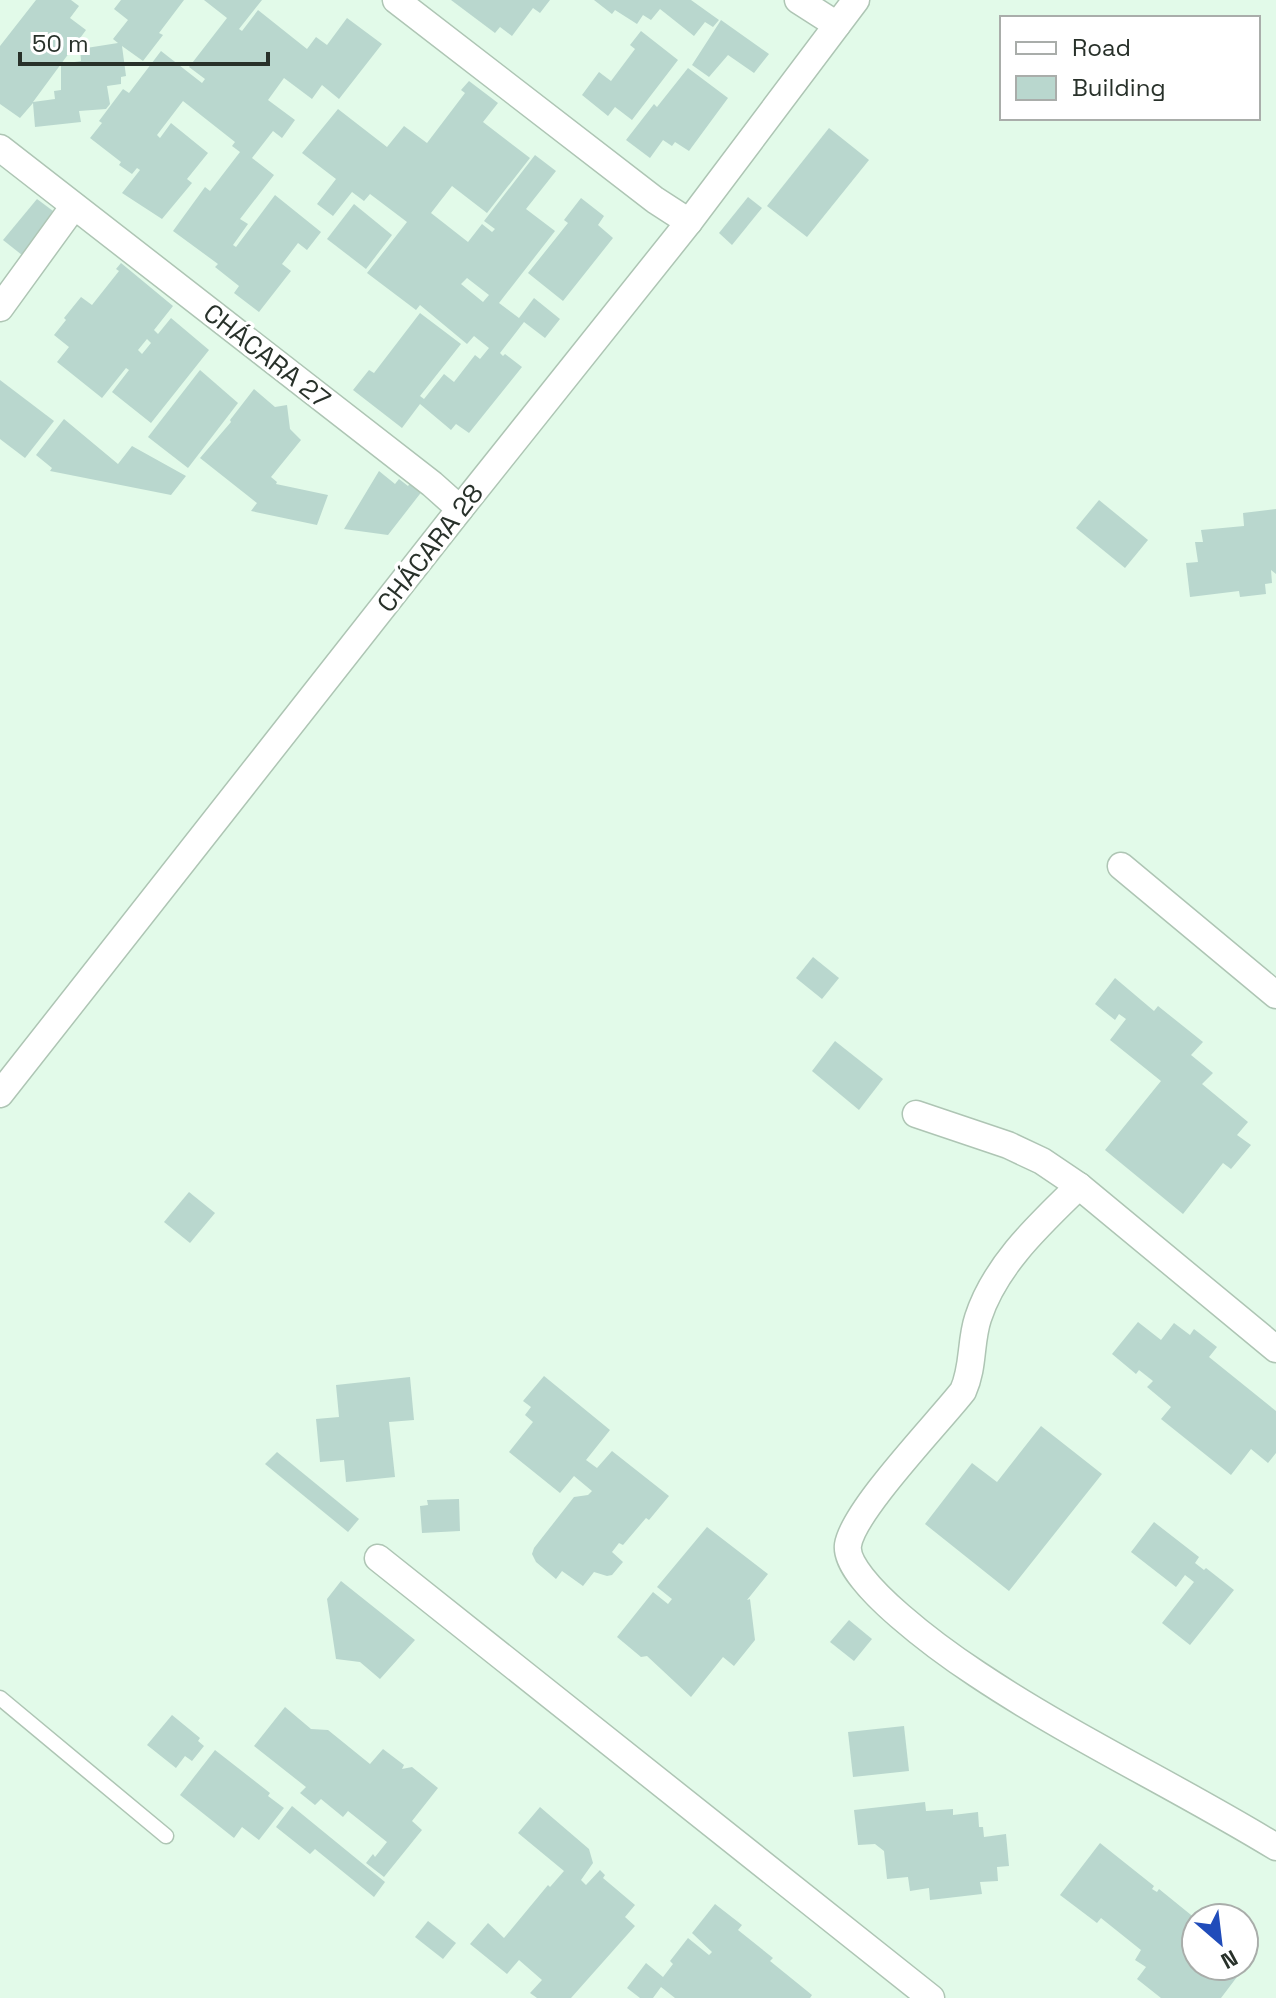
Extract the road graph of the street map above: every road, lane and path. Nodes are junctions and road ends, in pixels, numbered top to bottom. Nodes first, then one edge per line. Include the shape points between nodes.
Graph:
1 (396, 0) edge
2 (798, 0) edge
3 (856, 0) edge
4 (837, 25) junction
5 (0, 148) edge
6 (74, 206) junction
7 (689, 222) junction
8 (0, 308) edge
9 (460, 509) junction
10 (1121, 866) dead end
11 (1276, 995) edge
12 (0, 1094) edge
13 (916, 1114) dead end
14 (1079, 1186) junction
15 (1276, 1349) edge
16 (378, 1558) dead end
17 (0, 1698) edge
18 (166, 1836) dead end
19 (1276, 1847) edge
20 (931, 1998) edge

1 - 7 street
2 - 4 street
3 - 4 street, CHÁCARA 28
4 - 7 street, CHÁCARA 28
5 - 6 street, CHÁCARA 27
6 - 8 street
6 - 9 street, CHÁCARA 27
7 - 9 street, CHÁCARA 28
9 - 12 street, CHÁCARA 28
10 - 11 street
13 - 14 street via 1008,1145
14 - 15 street
14 - 19 street via 989,1289 963,1391 871,1502 850,1537 848,1555 862,1581 882,1600 976,1674
16 - 20 street
17 - 18 lane

